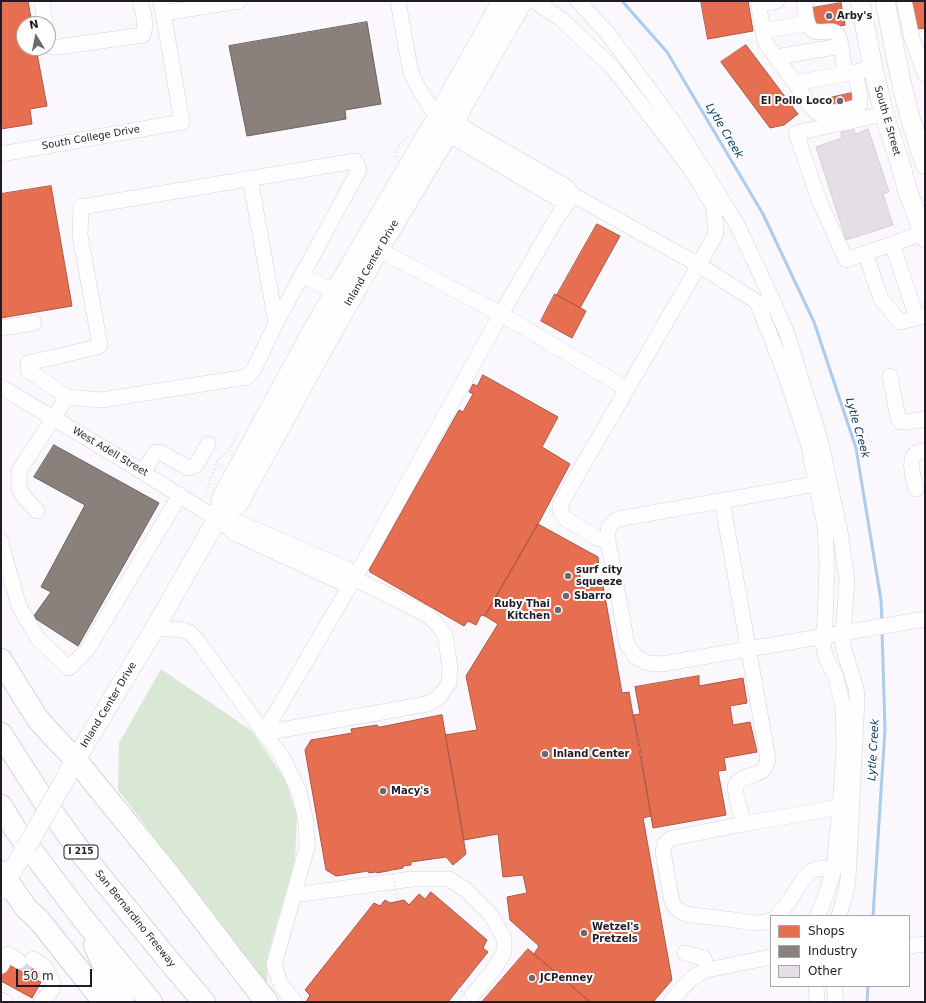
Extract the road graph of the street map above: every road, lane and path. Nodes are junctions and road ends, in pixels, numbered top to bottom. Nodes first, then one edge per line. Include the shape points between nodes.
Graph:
1 (42, 1) edge
2 (140, 1) edge
3 (239, 1) edge
4 (398, 1) edge
5 (502, 1) edge
6 (523, 1) edge
7 (534, 1) edge
8 (578, 1) edge
9 (777, 1) edge
10 (804, 1) edge
11 (860, 1) edge
12 (885, 1) edge
13 (904, 1) edge
14 (216, 3) edge
15 (758, 3) edge
16 (164, 14) edge
17 (44, 16) edge
18 (802, 24) dead end
19 (763, 31) junction
20 (144, 32) junction
21 (919, 38) edge
22 (841, 46) junction
23 (56, 47) edge
24 (776, 57) junction
25 (858, 71) junction
26 (925, 74) edge
27 (795, 83) junction
28 (884, 114) junction
29 (437, 117) junction
30 (452, 128) junction
31 (1, 154) edge
32 (925, 161) edge
33 (901, 166) junction
34 (250, 178) junction
35 (574, 195) junction
36 (924, 236) edge
37 (892, 244) junction
38 (379, 250) junction
39 (865, 253) junction
40 (699, 265) junction
41 (302, 275) junction
42 (343, 296) junction
43 (501, 314) junction
44 (921, 317) edge
45 (34, 323) dead end
46 (276, 323) junction
47 (1, 328) edge
48 (890, 376) dead end
49 (1, 387) edge
50 (627, 389) junction
51 (67, 397) junction
52 (54, 418) junction
53 (925, 419) edge
54 (208, 444) dead end
55 (925, 451) edge
56 (143, 472) junction
57 (816, 484) junction
58 (916, 489) dead end
59 (180, 496) junction
60 (722, 501) junction
61 (38, 511) dead end
62 (217, 519) junction
63 (608, 541) junction
64 (1, 542) edge
65 (355, 579) junction
66 (920, 620) edge
67 (155, 628) junction
68 (846, 633) junction
69 (823, 636) junction
70 (749, 649) junction
71 (1, 660) edge
72 (264, 733) junction
73 (1, 734) edge
74 (71, 768) junction
75 (1, 806) edge
76 (839, 807) junction
77 (744, 824) junction
78 (834, 869) junction
79 (392, 870) dead end
80 (6, 877) edge
81 (294, 895) junction
82 (398, 900) dead end
83 (778, 915) edge
84 (818, 915) edge
85 (838, 915) edge
86 (84, 920) junction
87 (770, 920) edge
88 (925, 944) edge
89 (910, 946) edge
90 (685, 953) dead end
91 (770, 957) edge
92 (1, 966) edge
93 (707, 970) junction
94 (816, 987) edge
95 (834, 987) edge
96 (459, 988) dead end
97 (1, 1000) edge
98 (5, 1002) edge
99 (41, 1002) edge
100 (104, 1002) edge
101 (123, 1002) edge
102 (151, 1002) edge
103 (204, 1002) edge
104 (267, 1002) edge
105 (295, 1002) edge
106 (467, 1002) edge
107 (470, 1002) edge
108 (670, 1002) edge
109 (817, 1002) edge
110 (836, 1002) edge

1 - 17 street
2 - 20 street
3 - 14 street
4 - 29 street via 412,75
5 - 29 main road, Inland Center Drive
6 - 30 main road, Inland Center Drive
7 - 40 street via 560,18 613,68 691,169 714,208 716,227 716,233
8 - 68 street via 609,35 678,127 736,223 786,331 820,439 840,531 847,580
9 - 15 street
10 - 22 street via 810,28 834,32 838,35
11 - 25 main road, South E Street
12 - 32 main road via 905,100
13 - 21 street
14 - 16 street
15 - 19 street
16 - 20 street
16 - 31 street, South College Drive via 182,122
18 - 19 street
19 - 24 street via 765,42
20 - 23 street via 142,35
21 - 26 street
22 - 24 street
22 - 25 street
24 - 27 street
25 - 27 street
25 - 27 street via 860,104 842,111 821,114 816,112
25 - 28 main road, South E Street
28 - 33 main road, South E Street
28 - 39 street via 796,133 819,200 846,260
29 - 30 street
29 - 42 main road, Inland Center Drive
30 - 35 street via 560,200
30 - 38 main road, Inland Center Drive
32 - 33 street
33 - 36 main road, South E Street
34 - 41 street via 355,161 359,170
34 - 46 street
34 - 51 street via 81,207 80,235 100,345 28,362 28,370
35 - 40 street
35 - 43 street via 556,219
36 - 37 street
37 - 39 street
37 - 44 street
38 - 42 main road, Inland Center Drive
38 - 43 street
39 - 44 street via 882,299 900,322
40 - 50 street
40 - 57 street via 757,302 808,443
41 - 42 street
41 - 46 street
42 - 62 main road, Inland Center Drive via 308,338 222,496
43 - 50 street
43 - 65 street
45 - 47 street
46 - 51 street via 254,369 246,377 101,400
48 - 53 street via 901,422
49 - 52 street, West Adell Street
50 - 63 street via 561,503 560,511 566,519 597,538
51 - 52 street
52 - 56 street, West Adell Street
52 - 61 street via 19,471 19,488
54 - 56 street via 194,466 188,468 157,452
55 - 58 street via 918,452 911,464
56 - 59 street, West Adell Street
57 - 60 street
57 - 69 street via 825,527 827,557
59 - 62 street, West Adell Street
59 - 64 street via 87,650 69,668 38,639 19,606
60 - 63 street via 618,519 608,529
60 - 70 street
62 - 65 street via 240,523 347,569
62 - 67 main road, Inland Center Drive
63 - 70 street via 627,644 635,656 647,663 661,664
65 - 72 street
65 - 72 street via 429,616 437,624 445,635 450,667 449,683 439,697 427,704
66 - 68 street
67 - 72 street via 184,630 190,633
67 - 74 main road, Inland Center Drive
68 - 69 street
68 - 85 street via 843,647 856,688 857,700 848,880
69 - 70 street
69 - 76 street via 826,658 836,677 843,707 844,750
70 - 77 street via 768,759 763,770 744,778 735,787
71 - 74 highway
72 - 81 street via 292,775 300,794 306,822 307,847
73 - 103 highway, San Bernardino Freeway / I 215 via 82,854
74 - 80 main road, Inland Center Drive, bridge
74 - 104 highway via 167,872
75 - 86 highway via 15,829
76 - 77 street
76 - 78 street
77 - 87 street via 667,841 663,852 672,902 677,909 686,914 753,923
78 - 83 street via 826,868 811,872
78 - 84 street
79 - 82 path, bridge
80 - 100 highway via 26,908 39,920
81 - 105 street via 274,965 281,985
81 - 106 street via 412,879 449,879 466,890 490,915 504,938 504,952 495,968
86 - 101 highway via 112,986
86 - 102 highway
88 - 89 street
90 - 93 street via 704,958
91 - 93 street
92 - 99 street via 8,954 35,967 53,983 52,990
93 - 108 street via 692,977
94 - 109 street
95 - 110 street
96 - 107 path, bridge
97 - 98 street

